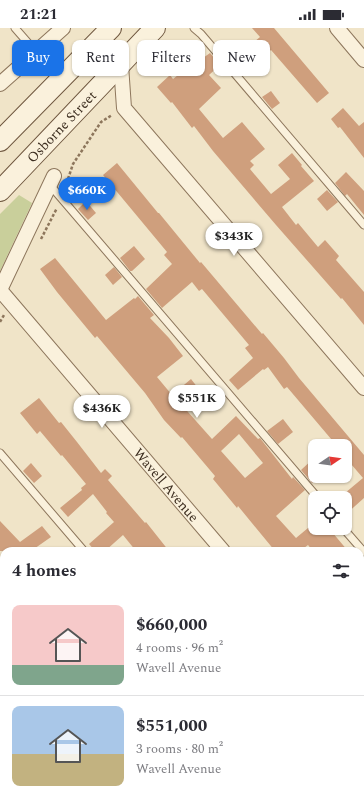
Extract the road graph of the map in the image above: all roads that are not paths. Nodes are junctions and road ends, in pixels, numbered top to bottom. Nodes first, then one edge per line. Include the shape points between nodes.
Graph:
1 (15, 28) edge
2 (63, 28) edge
3 (110, 28) edge
4 (155, 28) edge
5 (194, 28) edge
6 (337, 28) edge
7 (26, 40) edge
8 (50, 40) edge
9 (129, 56) edge
10 (364, 60) edge
11 (12, 73) edge
12 (110, 76) edge
13 (122, 76) edge
14 (0, 84) edge
15 (0, 141) edge
16 (52, 181) joint
17 (0, 191) edge
18 (364, 225) edge
19 (0, 290) edge
20 (364, 388) edge
21 (0, 452) edge
22 (312, 491) edge
23 (350, 535) edge
24 (81, 547) edge
25 (220, 547) edge
26 (360, 547) edge

1 - 7 lane
2 - 8 street
3 - 15 main road
4 - 9 main road, Osborne Street
5 - 18 lane
6 - 10 street
11 - 14 street
12 - 17 main road, Osborne Street
13 - 20 street via 124,108
16 - 19 street, Wavell Avenue
16 - 22 lane
19 - 25 street, Wavell Avenue
21 - 24 lane
23 - 26 lane

